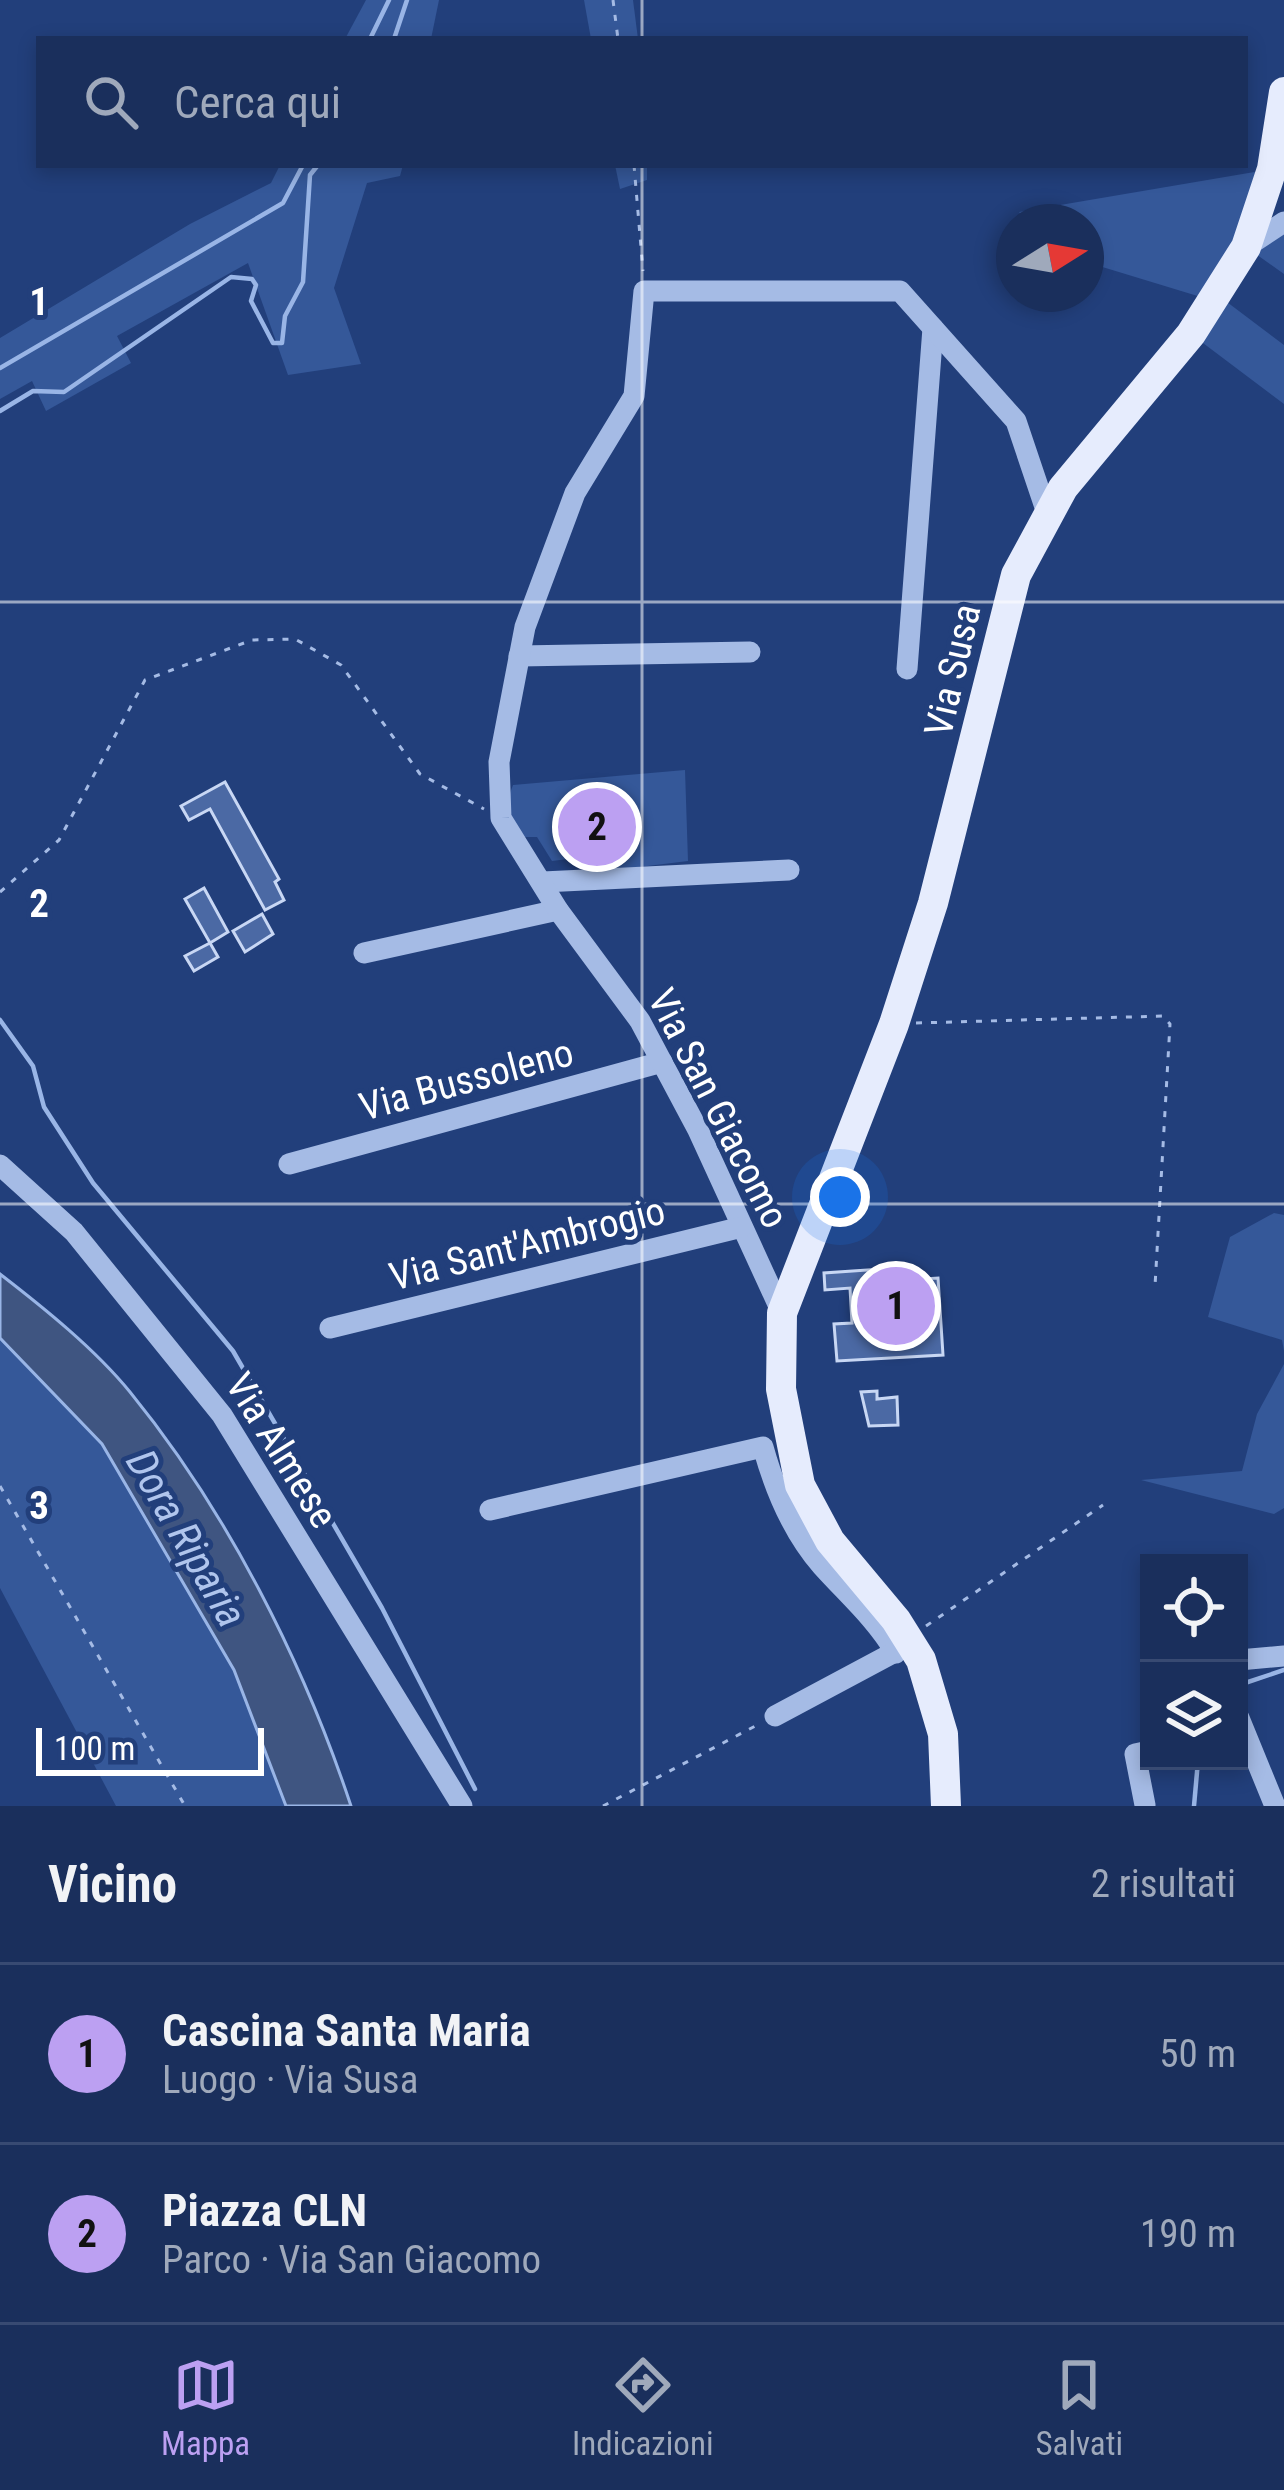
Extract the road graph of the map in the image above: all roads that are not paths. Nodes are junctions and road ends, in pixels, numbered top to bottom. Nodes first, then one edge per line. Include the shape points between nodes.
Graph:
1 (1284, 92) edge
2 (1282, 145) edge
3 (1278, 194) edge
4 (1284, 222) edge
5 (1246, 247) junction
6 (933, 328) junction
7 (1047, 513) junction
8 (750, 652) dead end
9 (519, 656) junction
10 (907, 669) dead end
11 (789, 869) dead end
12 (543, 882) junction
13 (558, 910) junction
14 (364, 953) dead end
15 (662, 1062) junction
16 (289, 1164) dead end
17 (0, 1165) edge
18 (742, 1227) junction
19 (782, 1313) junction
20 (330, 1328) dead end
21 (490, 1510) dead end
22 (904, 1647) junction
23 (1284, 1656) edge
24 (1248, 1659) edge
25 (775, 1716) road end
26 (1248, 1740) edge
27 (1140, 1753) edge
28 (1144, 1805) edge
29 (462, 1806) edge
30 (946, 1806) edge
31 (1275, 1806) edge

1 - 2 main road, Via Susa
2 - 3 main road, Via Susa
3 - 5 main road, Via Susa
4 - 5 street
5 - 7 main road, Via Susa via 1191,334
6 - 7 street via 1016,421
6 - 9 street via 899,291 644,291 634,396 575,493
6 - 10 street
7 - 19 main road, Via Susa via 1005,610 950,847 894,1024
8 - 9 street
9 - 12 street, Via San Giacomo via 499,762 501,818
11 - 12 street
12 - 13 street, Via San Giacomo
13 - 14 street
13 - 15 street, Via San Giacomo
15 - 16 street, Via Bussoleno
15 - 18 street, Via San Giacomo
17 - 29 street, Via Almese via 74,1232 222,1415
18 - 19 street, Via San Giacomo
18 - 20 street, Via Sant'Ambrogio
19 - 22 main road via 781,1390 800,1486
21 - 22 street via 764,1447 786,1514 818,1562
22 - 25 street
22 - 30 main road via 929,1682 943,1734
23 - 24 street
26 - 31 street
27 - 28 street

